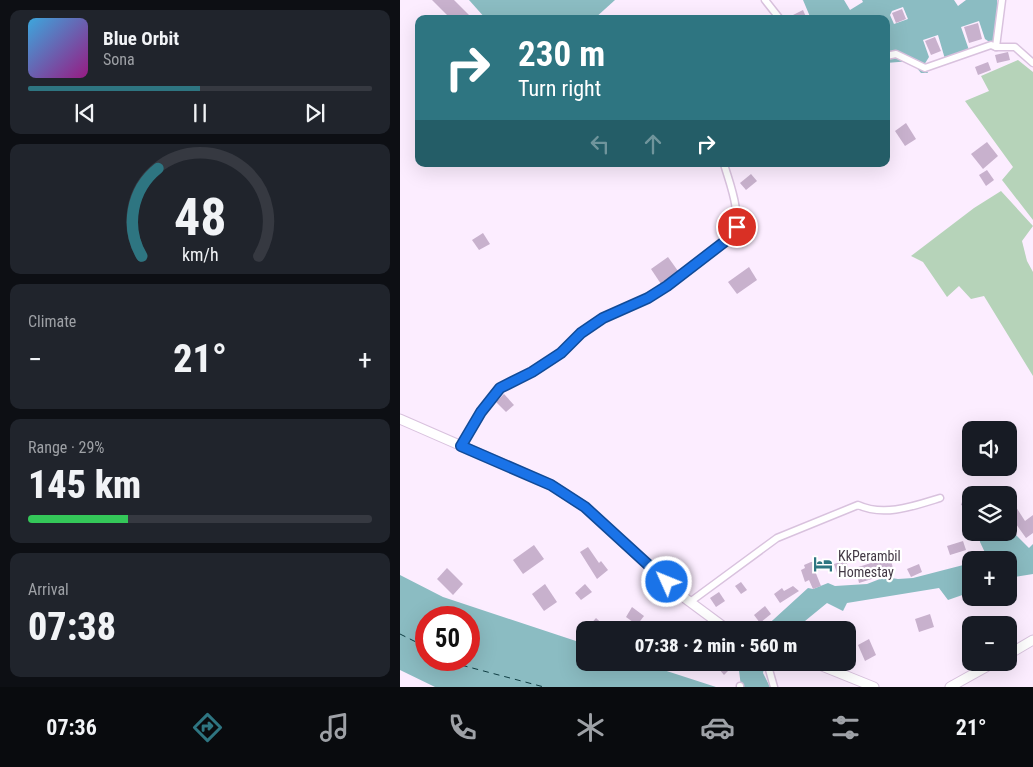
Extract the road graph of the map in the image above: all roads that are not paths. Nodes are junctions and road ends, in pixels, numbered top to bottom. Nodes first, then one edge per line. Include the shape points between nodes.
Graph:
1 (765, 0) edge
2 (1002, 0) edge
3 (777, 15) edge
4 (996, 47) junction
5 (890, 55) edge
6 (1033, 64) edge
7 (725, 167) edge
8 (400, 420) edge
9 (461, 446) junction
10 (940, 498) dead end
11 (690, 602) junction
12 (716, 621) edge
13 (1033, 640) edge
14 (1017, 649) edge
15 (769, 671) edge
16 (834, 671) edge
17 (979, 671) edge
18 (774, 687) edge
19 (874, 687) edge
20 (950, 687) edge

1 - 3 street
2 - 4 street
4 - 5 street via 990,45 925,68 896,54
4 - 6 street via 1015,47
7 - 9 street via 737,217 737,227 732,236 667,286 603,318 581,333 561,353 500,388
8 - 9 main road
9 - 11 main road via 551,485 585,507
10 - 11 street via 905,508 870,510 858,505 777,538
11 - 12 main road
13 - 14 main road
15 - 18 street
16 - 19 main road
17 - 20 main road

